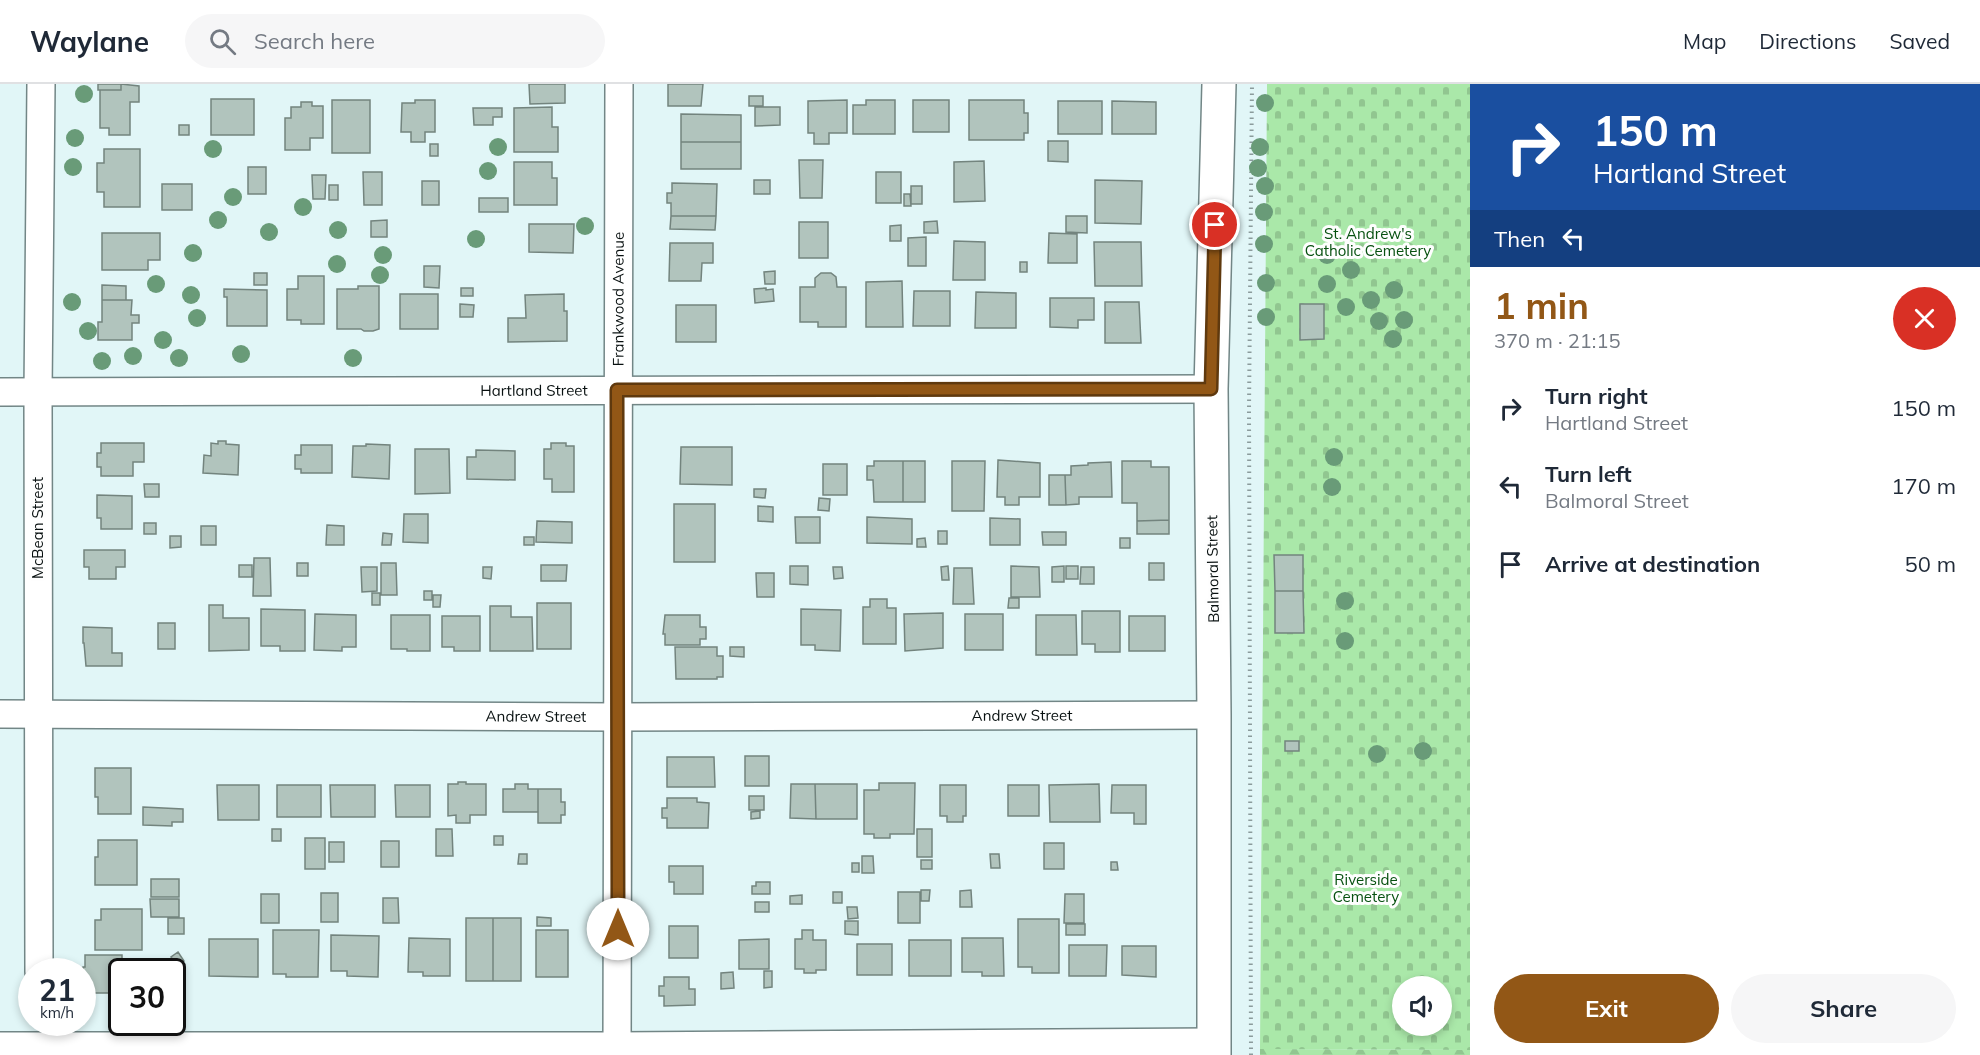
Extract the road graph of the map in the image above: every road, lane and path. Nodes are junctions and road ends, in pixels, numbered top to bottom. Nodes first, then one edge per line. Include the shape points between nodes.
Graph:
1 (41, 84) edge
2 (619, 84) edge
3 (1219, 84) edge
4 (1252, 84) edge
5 (1211, 389) junction
6 (617, 390) junction
7 (0, 392) edge
8 (38, 392) junction
9 (0, 714) edge
10 (38, 714) junction
11 (1214, 715) junction
12 (618, 717) junction
13 (39, 958) edge
14 (39, 1041) edge
15 (0, 1046) edge
16 (1213, 1048) edge
17 (617, 1051) edge
18 (1251, 1055) edge

1 - 8 street, McBean Street
2 - 6 street, Frankwood Avenue
3 - 5 main road, Balmoral Street
4 - 18 path
5 - 6 street, Hartland Street
5 - 11 main road, Balmoral Street
6 - 8 street, Hartland Street
6 - 12 street, Frankwood Avenue
7 - 8 street, Hartland Street
8 - 10 street, McBean Street
9 - 10 street, Andrew Street
10 - 12 street, Andrew Street
10 - 13 street, McBean Street
11 - 12 street, Andrew Street
11 - 16 main road, Balmoral Street
12 - 17 street, Frankwood Avenue
14 - 15 street
14 - 17 street
16 - 17 street

